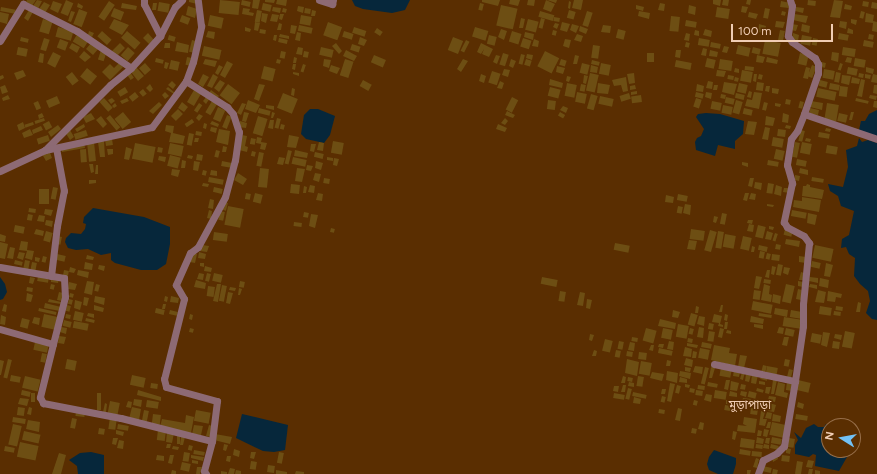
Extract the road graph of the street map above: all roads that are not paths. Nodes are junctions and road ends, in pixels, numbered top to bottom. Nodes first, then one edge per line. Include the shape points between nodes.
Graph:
1 (144, 0) edge
2 (182, 0) edge
3 (198, 0) edge
4 (320, 0) edge
5 (333, 0) edge
6 (790, 0) edge
7 (23, 2) edge
8 (160, 36) junction
9 (0, 41) edge
10 (131, 68) junction
11 (186, 81) junction
12 (804, 114) junction
13 (877, 138) edge
14 (56, 148) junction
15 (45, 150) junction
16 (0, 171) edge
17 (0, 267) edge
18 (51, 276) junction
19 (0, 329) edge
20 (53, 344) junction
21 (714, 364) dead end
22 (795, 381) junction
23 (212, 441) junction
24 (206, 474) edge
25 (758, 474) edge

1 - 8 street
2 - 8 street via 175,7
3 - 11 street via 201,26
4 - 5 street via 332,4
6 - 12 street via 792,6 788,36 792,42 815,58 818,64 818,73
7 - 9 street
7 - 10 street via 77,31
8 - 10 street
10 - 15 street via 110,85
11 - 14 street via 152,127
11 - 23 street via 227,107 233,114 239,132 225,197 198,246 190,253 176,285 184,299 164,380 166,387 217,401
12 - 13 street
12 - 22 street via 790,144 787,165 792,182 784,222 787,227 804,236 809,243 803,326
14 - 15 street
14 - 18 street via 64,191
15 - 16 street
17 - 18 street
18 - 20 street via 64,278 65,297
19 - 20 street
20 - 23 street via 40,397 42,403 122,418
21 - 22 street
22 - 25 street via 784,446 763,460
23 - 24 street via 204,471

